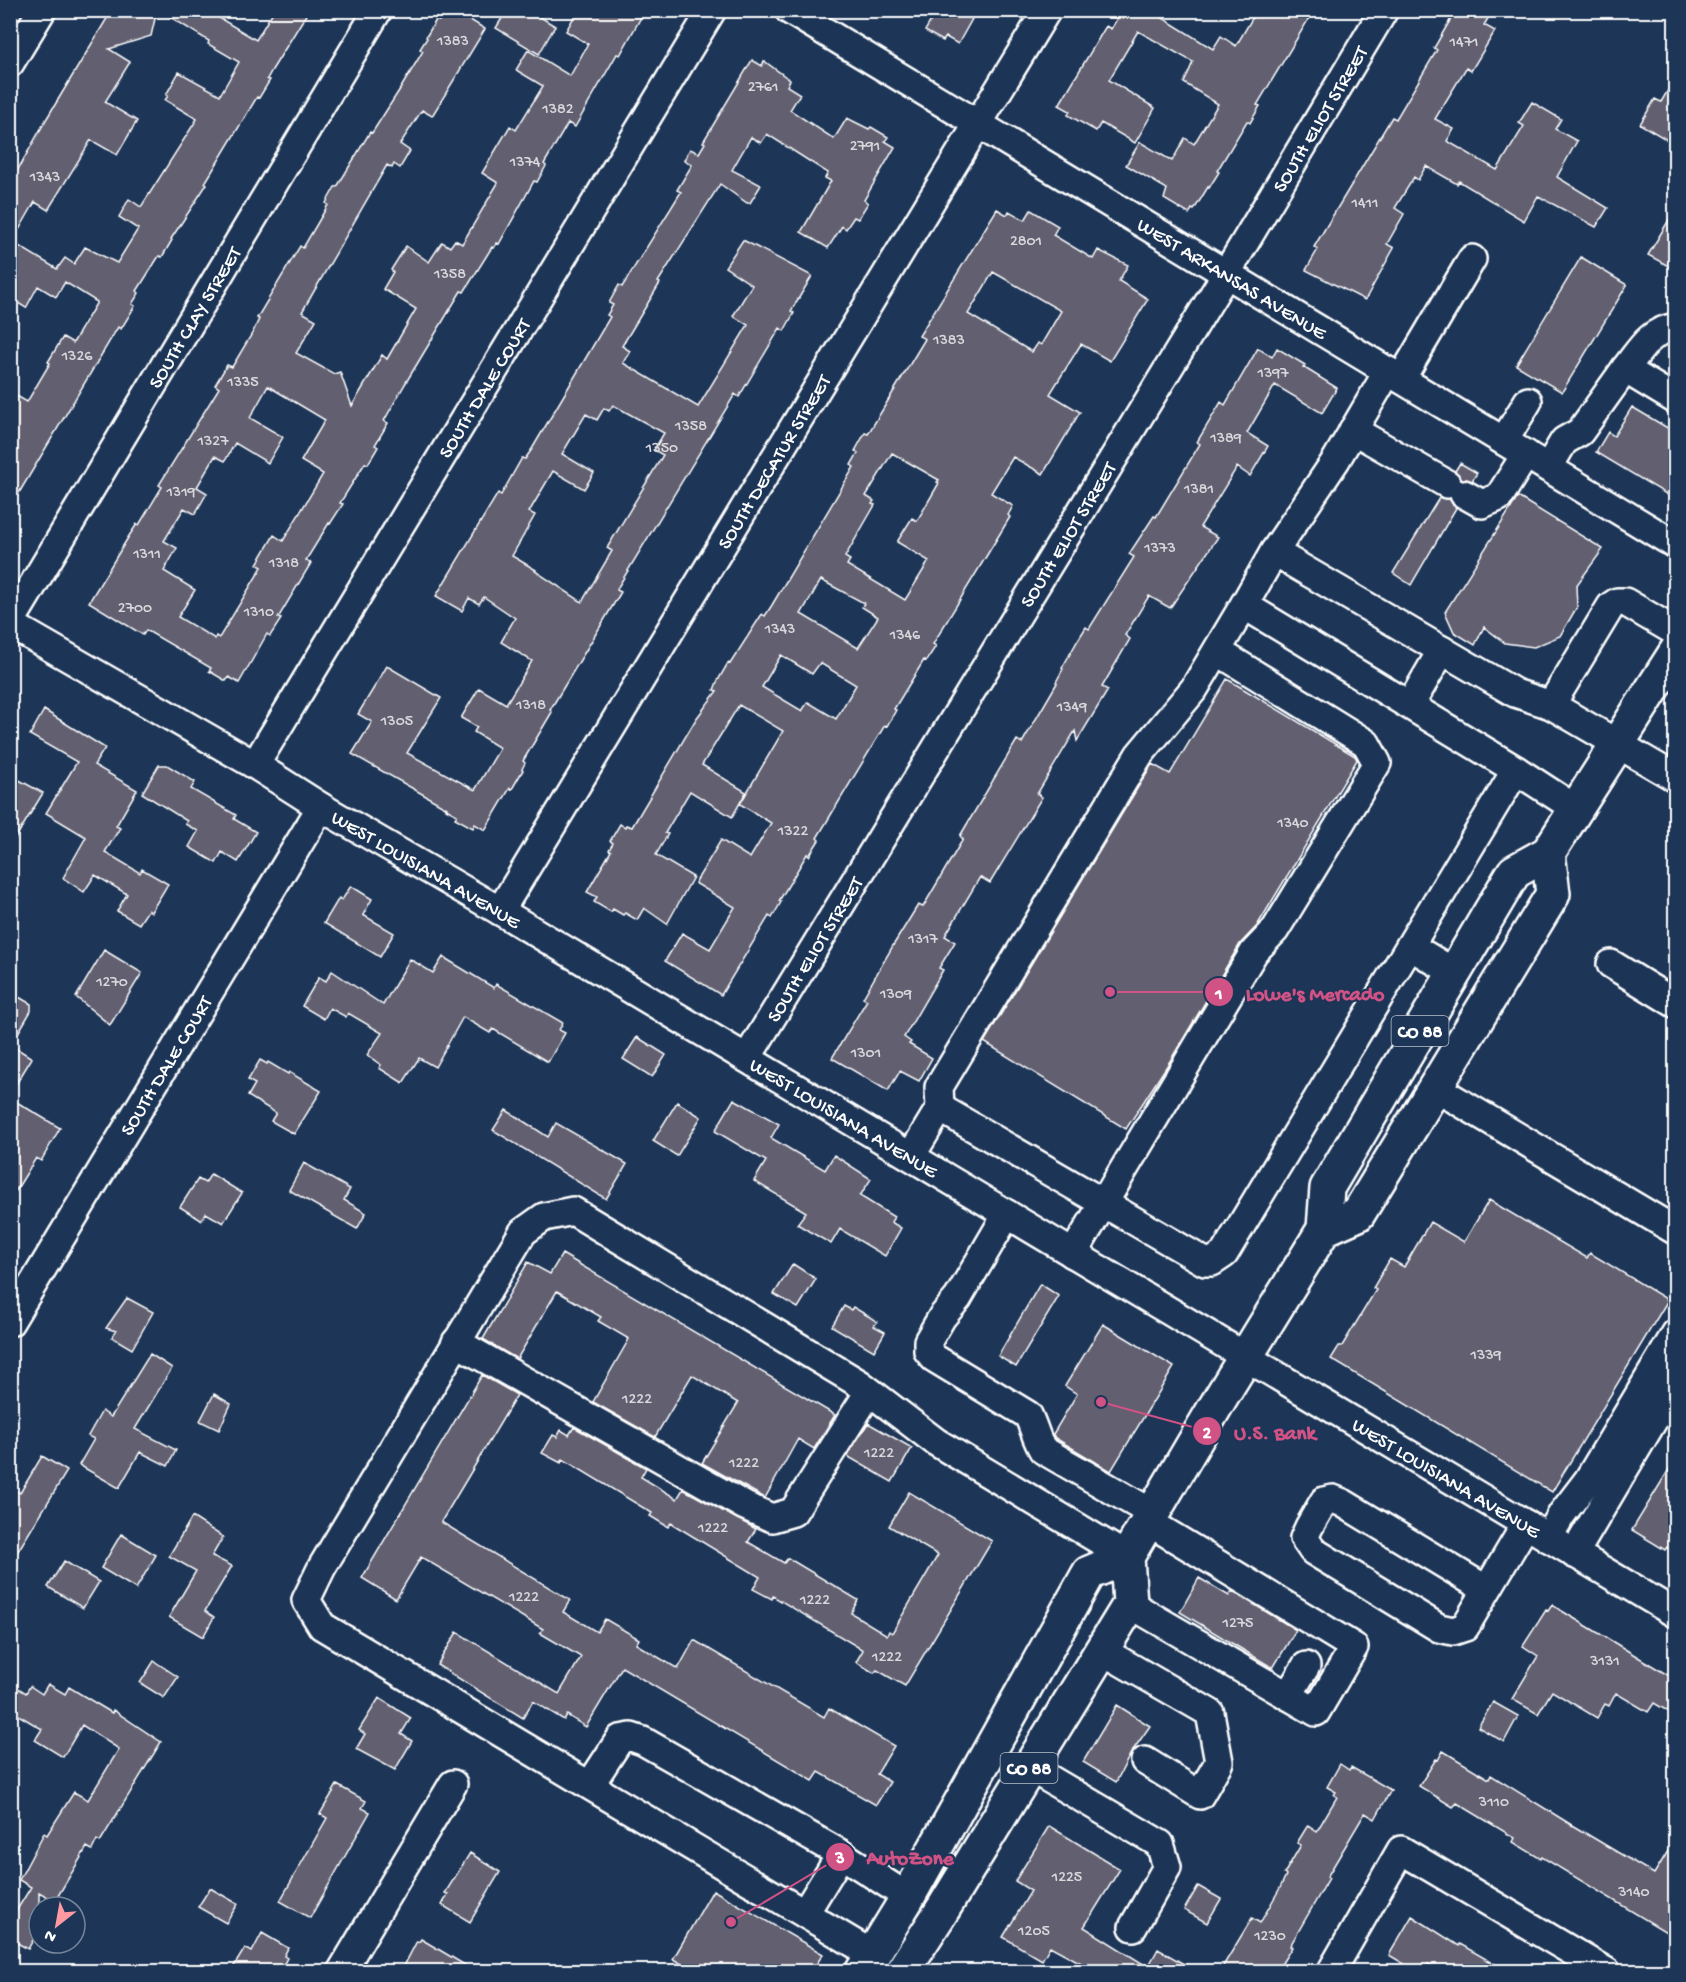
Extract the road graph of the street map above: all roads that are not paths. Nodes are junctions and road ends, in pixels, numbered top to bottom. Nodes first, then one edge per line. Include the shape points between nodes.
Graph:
1 (42, 10) edge
2 (378, 10) edge
3 (712, 10) edge
4 (789, 10) edge
5 (1047, 10) edge
6 (1384, 10) edge
7 (10, 63) edge
8 (977, 124) junction
9 (1472, 260) dead end
10 (1226, 273) junction
11 (1676, 327) edge
12 (1625, 369) junction
13 (1395, 375) junction
14 (1676, 400) edge
15 (1528, 401) dead end
16 (1353, 430) junction
17 (1526, 455) junction
18 (1676, 545) edge
19 (1274, 552) junction
20 (1244, 605) junction
21 (10, 624) edge
22 (1676, 632) edge
23 (1442, 650) junction
24 (1217, 651) junction
25 (1676, 652) edge
26 (1410, 705) junction
27 (1551, 705) junction
28 (1618, 745) junction
29 (255, 765) junction
30 (1516, 770) junction
31 (1676, 778) edge
32 (321, 807) junction
33 (1576, 809) junction
34 (1548, 854) junction
35 (500, 910) junction
36 (1410, 946) junction
37 (1611, 964) dead end
38 (1455, 973) junction
39 (1673, 995) edge
40 (747, 1058) junction
41 (1436, 1088) junction
42 (940, 1108) junction
43 (911, 1156) junction
44 (1104, 1203) junction
45 (1007, 1214) junction
46 (1324, 1229) junction
47 (1676, 1231) edge
48 (1073, 1254) junction
49 (10, 1322) edge
50 (1676, 1333) edge
51 (456, 1342) junction
52 (1245, 1358) junction
53 (1676, 1382) edge
54 (869, 1392) junction
55 (1149, 1517) junction
56 (1537, 1531) junction
57 (1574, 1554) junction
58 (1127, 1557) junction
59 (1487, 1590) junction
60 (1130, 1604) junction
61 (1676, 1614) edge
62 (1327, 1630) junction
63 (1101, 1650) junction
64 (1288, 1696) junction
65 (1145, 1761) dead end
66 (1029, 1767) junction
67 (453, 1784) dead end
68 (590, 1785) junction
69 (841, 1854) junction
70 (908, 1897) junction
71 (805, 1913) junction
72 (1133, 1928) dead end
73 (867, 1963) edge
74 (347, 1970) edge
75 (902, 1971) edge
76 (1331, 1971) edge
77 (1607, 1971) edge

1 - 7 street
2 - 21 street, SOUTH CLAY STREET
3 - 29 street, SOUTH DALE COURT
4 - 8 street, WEST ARKANSAS AVENUE
5 - 8 street, SOUTH DECATUR STREET
6 - 10 street, SOUTH ELIOT STREET
8 - 10 street, WEST ARKANSAS AVENUE
8 - 35 street, SOUTH DECATUR STREET
9 - 13 street
10 - 13 street, WEST ARKANSAS AVENUE
10 - 40 street, SOUTH ELIOT STREET
11 - 12 street via 1652,334
12 - 14 street
12 - 17 street via 1580,432
13 - 16 street
13 - 17 street, WEST ARKANSAS AVENUE
15 - 17 street
16 - 17 street via 1482,504 1499,497
16 - 19 street
17 - 18 street, WEST ARKANSAS AVENUE
19 - 20 street
19 - 23 street
20 - 24 street
20 - 26 street
21 - 29 street, WEST LOUISIANA AVENUE
22 - 27 street via 1624,602 1617,602
23 - 26 street
23 - 27 street via 1515,693
24 - 42 street via 1194,689 1138,755 939,1088
24 - 44 street via 1366,743 1377,763 1275,930 1254,952
25 - 28 main road
26 - 30 street
27 - 28 street
28 - 31 street
28 - 33 main road
29 - 32 street, WEST LOUISIANA AVENUE
30 - 33 street
30 - 36 street
32 - 35 street, WEST LOUISIANA AVENUE
32 - 49 street, SOUTH DALE COURT
33 - 34 main road
34 - 38 main road, CO 88 via 1514,872
34 - 41 main road, CO 88 via 1552,894
35 - 40 street, WEST LOUISIANA AVENUE
36 - 38 street
36 - 44 street via 1219,1259 1205,1262
37 - 39 street
38 - 46 main road, CO 88 via 1326,1188
40 - 43 street, WEST LOUISIANA AVENUE
41 - 46 main road, CO 88 via 1359,1214
41 - 47 street
42 - 43 street
42 - 44 street
43 - 45 street, WEST LOUISIANA AVENUE
44 - 48 street
45 - 48 street, WEST LOUISIANA AVENUE
45 - 55 street via 928,1341 928,1351 1028,1415 1043,1450
46 - 52 main road, CO 88
48 - 52 street, WEST LOUISIANA AVENUE
50 - 56 street via 1588,1480 1562,1514
51 - 54 street via 771,1518 793,1512
51 - 54 street via 523,1232 544,1217 573,1211
51 - 68 street via 306,1600 322,1626
52 - 55 main road, CO 88
52 - 56 street, WEST LOUISIANA AVENUE
53 - 57 street
54 - 58 street via 936,1442
55 - 58 main road, CO 88
55 - 62 street
56 - 57 street, WEST LOUISIANA AVENUE
56 - 59 street
57 - 61 street, WEST LOUISIANA AVENUE
58 - 60 main road
58 - 70 main road, CO 88 via 1089,1573
59 - 59 street via 1333,1499 1324,1501 1304,1538 1313,1551 1439,1628 1453,1631 1465,1627
60 - 63 main road, CO 88
60 - 64 street
62 - 64 street
62 - 64 street via 1354,1647 1316,1712
63 - 65 street via 1210,1713 1219,1762 1200,1795
63 - 66 main road, CO 88
66 - 72 street via 1160,1844 1167,1867
66 - 75 main road, CO 88
67 - 74 street
68 - 69 street via 620,1739 631,1737
68 - 71 street
69 - 70 street
69 - 71 street
70 - 73 main road, CO 88
71 - 73 street
76 - 77 street via 1401,1850

